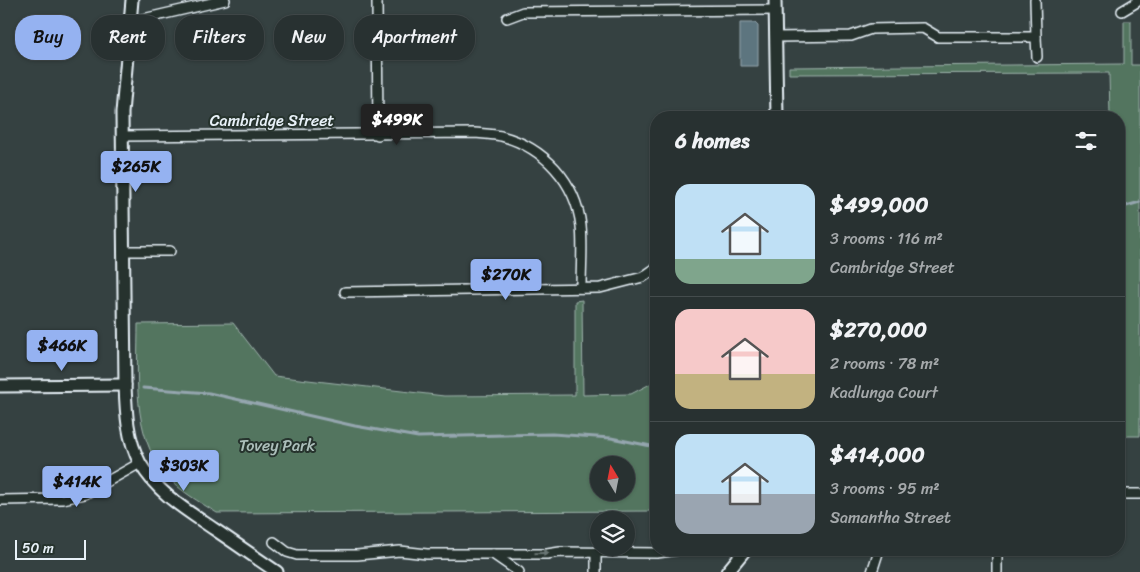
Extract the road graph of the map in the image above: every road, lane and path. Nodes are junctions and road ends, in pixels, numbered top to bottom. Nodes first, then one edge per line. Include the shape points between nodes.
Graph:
1 (132, 0) edge
2 (225, 0) edge
3 (377, 0) edge
4 (1035, 0) edge
5 (1138, 1) edge
6 (775, 5) edge
7 (1122, 11) dead end
8 (131, 15) edge
9 (160, 15) edge
10 (507, 18) dead end
11 (776, 37) junction
12 (1036, 37) junction
13 (1037, 57) dead end
14 (127, 60) edge
15 (777, 111) edge
16 (378, 134) junction
17 (122, 136) junction
18 (124, 250) junction
19 (170, 251) dead end
20 (650, 272) edge
21 (581, 288) junction
22 (345, 292) dead end
23 (125, 385) junction
24 (0, 386) edge
25 (140, 463) junction
26 (1125, 494) edge
27 (1140, 494) edge
28 (0, 500) edge
29 (274, 542) dead end
30 (590, 552) edge
31 (635, 553) edge
32 (650, 553) edge
33 (493, 554) junction
34 (596, 556) edge
35 (740, 556) edge
36 (877, 556) edge
37 (997, 556) edge
38 (277, 572) edge
39 (519, 572) edge
40 (596, 572) edge
41 (727, 572) edge
42 (872, 572) edge
43 (997, 572) edge

1 - 8 street
2 - 9 street
3 - 16 street
4 - 12 street
5 - 7 street
6 - 10 street via 523,12
6 - 11 street
11 - 12 street via 851,36 871,29 922,28 938,37
11 - 15 street
12 - 13 street
14 - 17 street
16 - 17 street, Cambridge Street
16 - 21 street, Cambridge Street via 474,133 501,136 526,145 545,158 562,176 575,199 581,226
17 - 18 street
18 - 19 street
18 - 23 street
20 - 21 street via 622,283
21 - 22 street
23 - 24 street
23 - 25 street via 130,437
25 - 28 street via 84,494 63,499
25 - 38 street via 169,498
26 - 27 street
29 - 33 street via 287,552 297,554 357,555 400,551
33 -> 30 street
31 - 32 street
33 - 39 street
34 - 40 street
35 - 41 street
36 - 42 street
37 - 43 street

